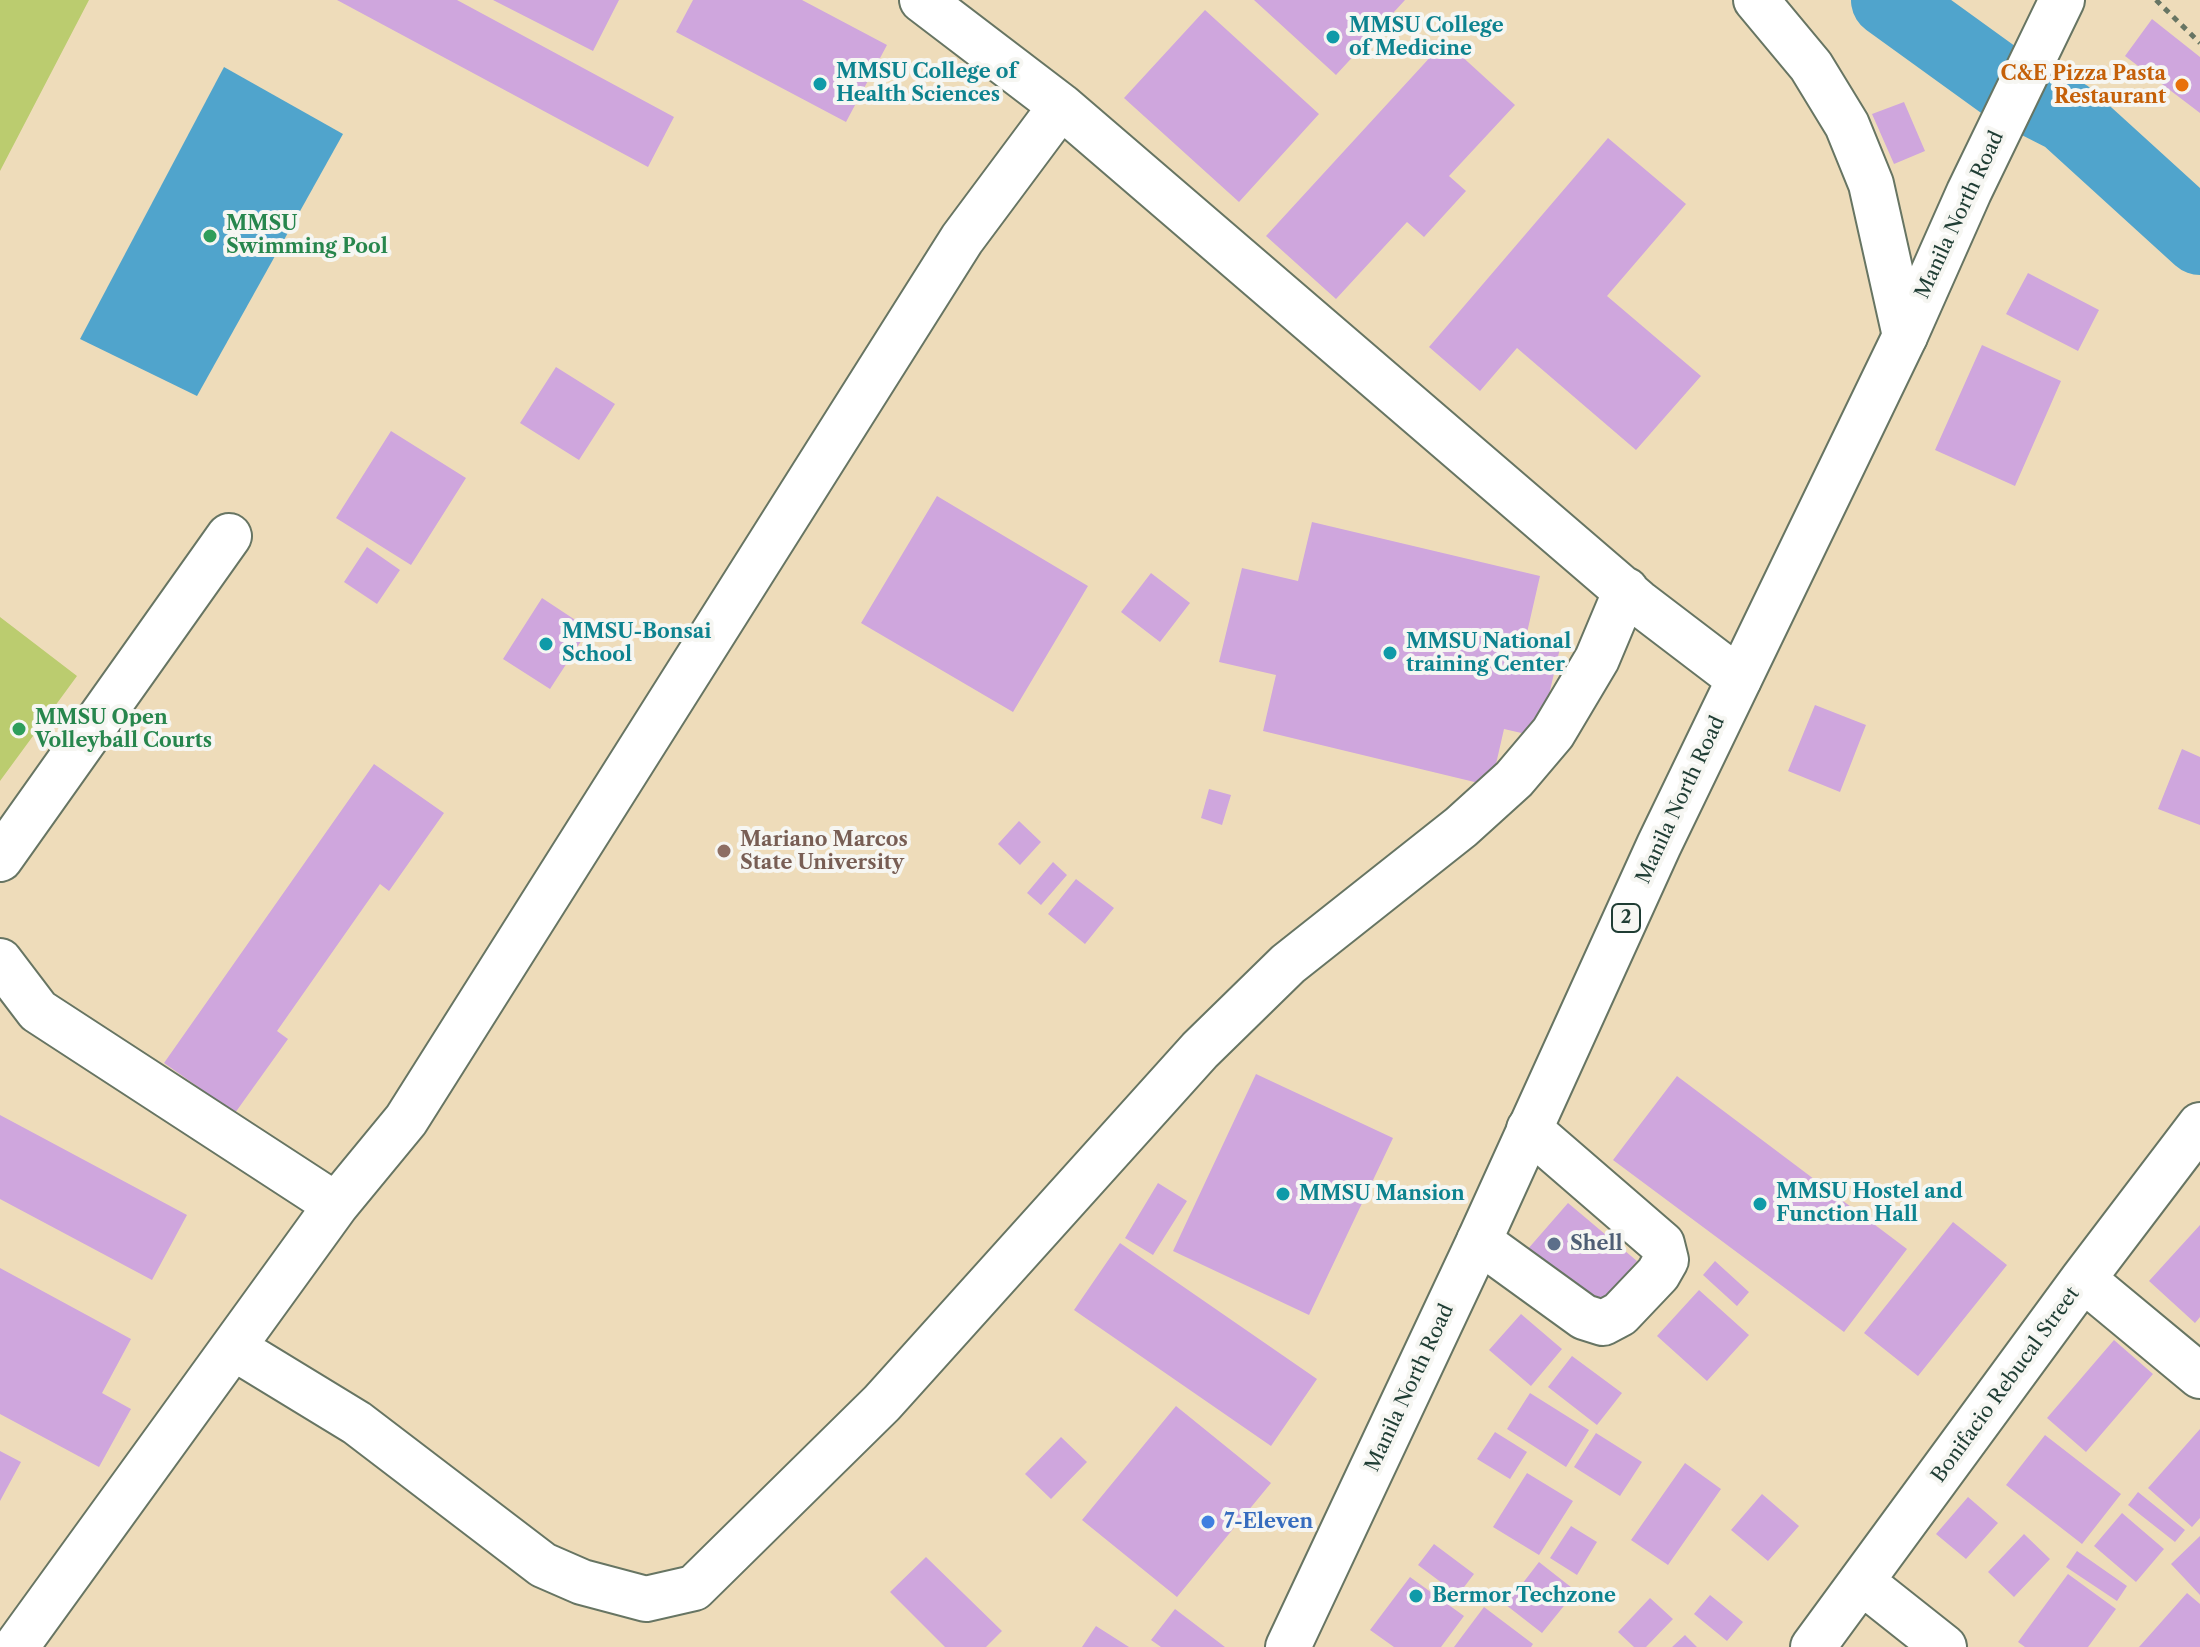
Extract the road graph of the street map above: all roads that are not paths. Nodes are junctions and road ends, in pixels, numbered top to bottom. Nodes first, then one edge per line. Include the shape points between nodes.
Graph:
1 (922, 0) edge
2 (1756, 0) edge
3 (2062, 0) edge
4 (1061, 106) junction
5 (1905, 336) junction
6 (229, 536) dead end
7 (1626, 590) junction
8 (1739, 679) junction
9 (0, 859) edge
10 (0, 961) edge
11 (2200, 1125) edge
12 (1529, 1129) junction
13 (336, 1205) junction
14 (1479, 1241) junction
15 (2083, 1279) junction
16 (234, 1348) junction
17 (2200, 1376) edge
18 (1862, 1582) junction
19 (16, 1647) edge
20 (1288, 1647) edge
21 (1813, 1647) edge
22 (1944, 1647) edge

1 - 4 main road
2 - 5 main road via 1811,66 1847,125 1871,184
3 - 5 main road, Manila North Road / 2
4 - 7 main road
4 - 13 main road via 962,239 406,1120
5 - 8 main road, Manila North Road / 2
6 - 9 main road
7 - 8 main road
7 - 16 main road via 1597,659 1553,733 1514,779 1277,974 1200,1050 882,1403 694,1588 646,1599 543,1565 357,1423
8 - 12 main road, Manila North Road / 2
10 - 13 main road via 38,1011
11 - 15 main road, Bonifacio Rebucal Street
12 - 14 main road, Manila North Road / 2
12 - 14 main road via 1662,1244 1666,1260 1620,1314 1603,1323 1584,1317
13 - 16 main road
14 - 20 main road, Manila North Road / 2
15 - 17 main road
15 - 18 main road, Bonifacio Rebucal Street
16 - 19 main road
18 - 21 main road, Bonifacio Rebucal Street
18 - 22 main road

